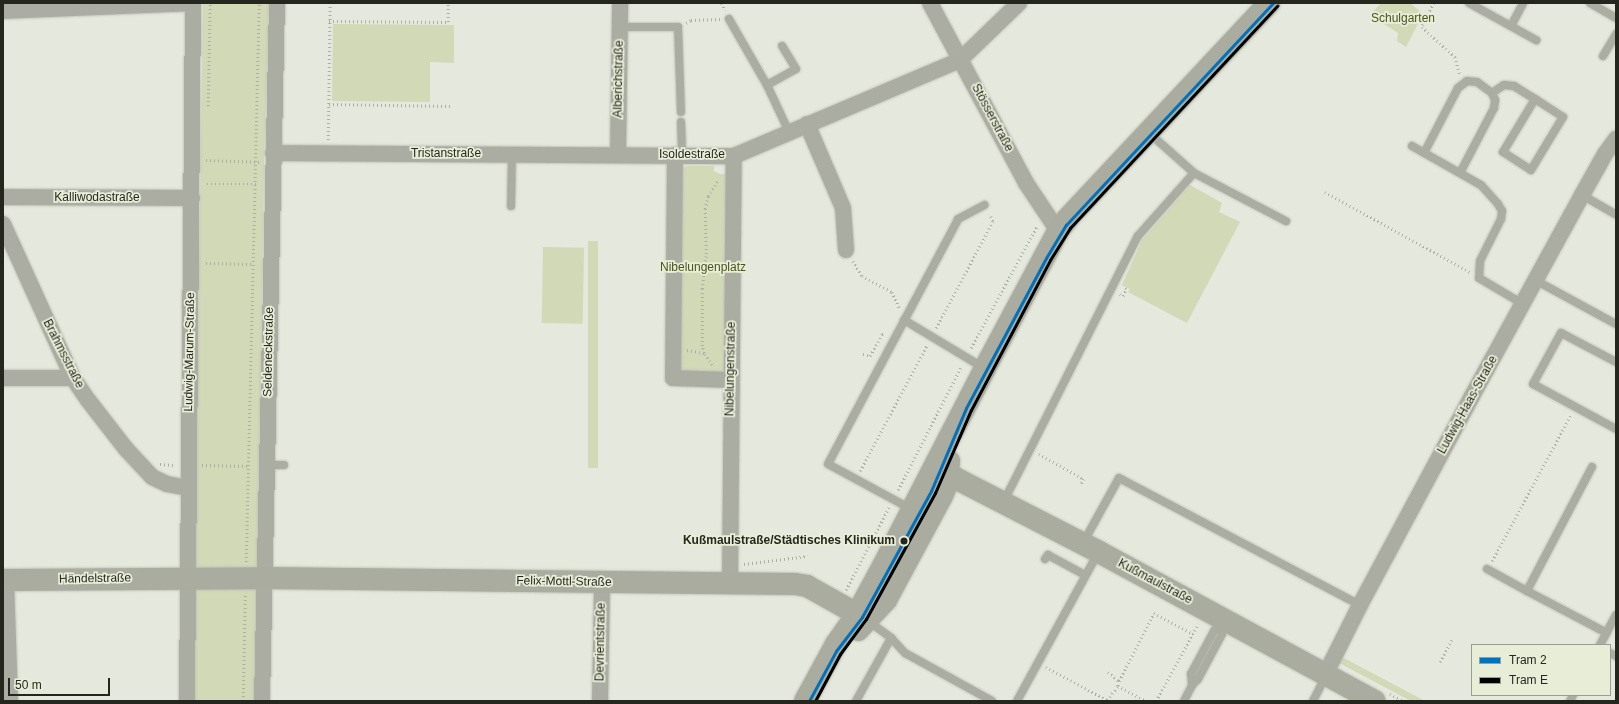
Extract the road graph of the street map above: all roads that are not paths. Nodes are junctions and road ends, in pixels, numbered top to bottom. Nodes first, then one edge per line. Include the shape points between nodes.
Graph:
1 (193, 3) edge
2 (277, 3) edge
3 (620, 3) edge
4 (930, 3) edge
5 (1019, 3) edge
6 (1269, 3) edge
7 (1469, 3) edge
8 (1523, 3) edge
9 (1590, 3) edge
10 (3, 12) edge
11 (1616, 18) edge
12 (729, 19) road end
13 (1511, 26) junction
14 (620, 27) junction
15 (1616, 34) edge
16 (1536, 40) dead end
17 (782, 46) dead end
18 (1603, 56) dead end
19 (960, 60) junction
20 (767, 85) junction
21 (1492, 93) junction
22 (1535, 99) junction
23 (681, 112) dead end
24 (681, 122) dead end
25 (807, 124) junction
26 (789, 132) junction
27 (1157, 140) dead end
28 (1615, 142) edge
29 (1412, 146) dead end
30 (1424, 153) junction
31 (512, 154) junction
32 (618, 155) junction
33 (678, 155) junction
34 (273, 158) junction
35 (734, 163) junction
36 (1194, 173) junction
37 (1460, 173) junction
38 (3, 197) edge
39 (192, 198) junction
40 (1588, 199) junction
41 (984, 205) dead end
42 (511, 206) dead end
43 (1616, 215) edge
44 (1286, 221) dead end
45 (1052, 223) junction
46 (3, 224) edge
47 (846, 250) dead end
48 (1535, 280) junction
49 (1523, 304) junction
50 (904, 320) junction
51 (1616, 324) edge
52 (1616, 362) edge
53 (985, 368) junction
54 (3, 378) edge
55 (73, 378) junction
56 (727, 380) junction
57 (1616, 429) edge
58 (267, 465) junction
59 (284, 465) dead end
60 (1592, 467) dead end
61 (941, 472) junction
62 (188, 488) junction
63 (1003, 504) junction
64 (913, 509) junction
65 (1091, 548) junction
66 (1045, 559) dead end
67 (1487, 569) road end
68 (730, 573) junction
69 (1085, 575) junction
70 (188, 578) junction
71 (254, 578) junction
72 (5, 580) edge
73 (602, 583) junction
74 (1527, 591) junction
75 (1360, 605) junction
76 (857, 613) junction
77 (1215, 615) junction
78 (1616, 615) edge
79 (1606, 633) junction
80 (891, 638) junction
81 (1600, 644) edge
82 (1326, 675) junction
83 (810, 692) edge
84 (10, 701) edge
85 (187, 701) edge
86 (262, 701) edge
87 (600, 701) edge
88 (856, 701) edge
89 (992, 701) edge
90 (1017, 701) edge
91 (1184, 701) edge
92 (1313, 701) edge
93 (1374, 701) edge

1 - 10 street
1 - 39 street, Ludwig-Marum-Straße
2 - 34 street, Seldeneckstraße
3 - 14 street, Alberichstraße
4 - 19 street, Stösserstraße
5 - 19 street
6 - 45 street via 1068,218
7 - 13 lane
8 - 13 lane
9 - 11 lane
12 - 20 lane
13 - 16 lane
14 - 23 lane via 678,27
14 - 32 street, Alberichstraße
15 - 18 lane
17 - 20 lane via 796,69
19 - 25 street, Isoldestraße
19 - 45 street, Stösserstraße via 1026,183
20 - 26 lane
21 - 22 lane via 1504,85 1514,86
21 - 30 lane via 1477,82 1462,84
21 - 37 lane via 1495,100 1494,108
22 - 22 lane via 1503,152 1531,170 1563,117
24 - 33 lane
25 - 26 street, Isoldestraße
25 - 47 street via 843,208
26 - 35 street, Isoldestraße
27 - 36 lane
28 - 40 street, Ludwig-Haas-Straße
29 - 30 lane
30 - 37 lane
31 - 32 street, Tristanstraße
31 - 34 street, Tristanstraße via 328,153
31 - 42 lane
32 - 33 street, Isoldestraße
33 - 35 street, Isoldestraße
33 - 56 street via 673,378
34 - 58 street, Seldeneckstraße
35 - 56 street, Nibelungenstraße
36 - 44 lane
36 - 63 lane via 1138,236
37 - 49 lane via 1481,185 1502,210 1501,219 1480,261 1479,278
38 - 39 street, Kalliwodastraße
39 - 62 street, Ludwig-Marum-Straße
40 - 43 lane
40 - 48 street, Ludwig-Haas-Straße
41 - 50 lane via 958,219
45 - 53 street
46 - 55 street, Brahmsstraße
48 - 49 street, Ludwig-Haas-Straße
48 - 51 lane
49 - 75 street, Ludwig-Haas-Straße
50 - 53 lane
50 - 64 lane via 828,464
52 - 57 lane via 1561,333 1533,384
53 - 61 street via 952,432
54 - 55 street
55 - 62 street, Brahmsstraße via 92,406 152,477 167,484
56 - 68 street, Nibelungenstraße
58 - 59 lane
58 - 71 street, Seldeneckstraße
60 - 74 lane
61 - 63 street, Kußmaulstraße
61 - 64 street
61 - 76 street via 942,496 886,600
62 - 70 street, Ludwig-Marum-Straße
63 - 65 street, Kußmaulstraße
64 - 76 street
65 - 69 lane
65 - 75 lane via 1119,478
65 - 77 street, Kußmaulstraße
66 - 69 lane via 1048,555
67 - 74 lane
68 - 73 street, Felix-Mottl-Straße
68 - 76 street, Felix-Mottl-Straße via 807,586
69 - 90 lane
70 - 71 street, Händelstraße
70 - 72 street, Händelstraße
70 - 85 street, Ludwig-Marum-Straße
71 - 73 street, Felix-Mottl-Straße
71 - 86 street, Seldeneckstraße
72 - 84 street
73 - 87 street, Devrientstraße
74 - 79 lane
75 - 82 street, Ludwig-Haas-Straße
76 - 80 lane
76 - 83 street via 836,644
77 - 82 street, Kußmaulstraße
77 - 91 lane via 1214,631 1191,674 1192,685
78 - 79 lane
79 - 81 lane
80 - 88 lane
80 - 89 lane via 905,653
82 - 92 lane
82 - 93 street, Kußmaulstraße

